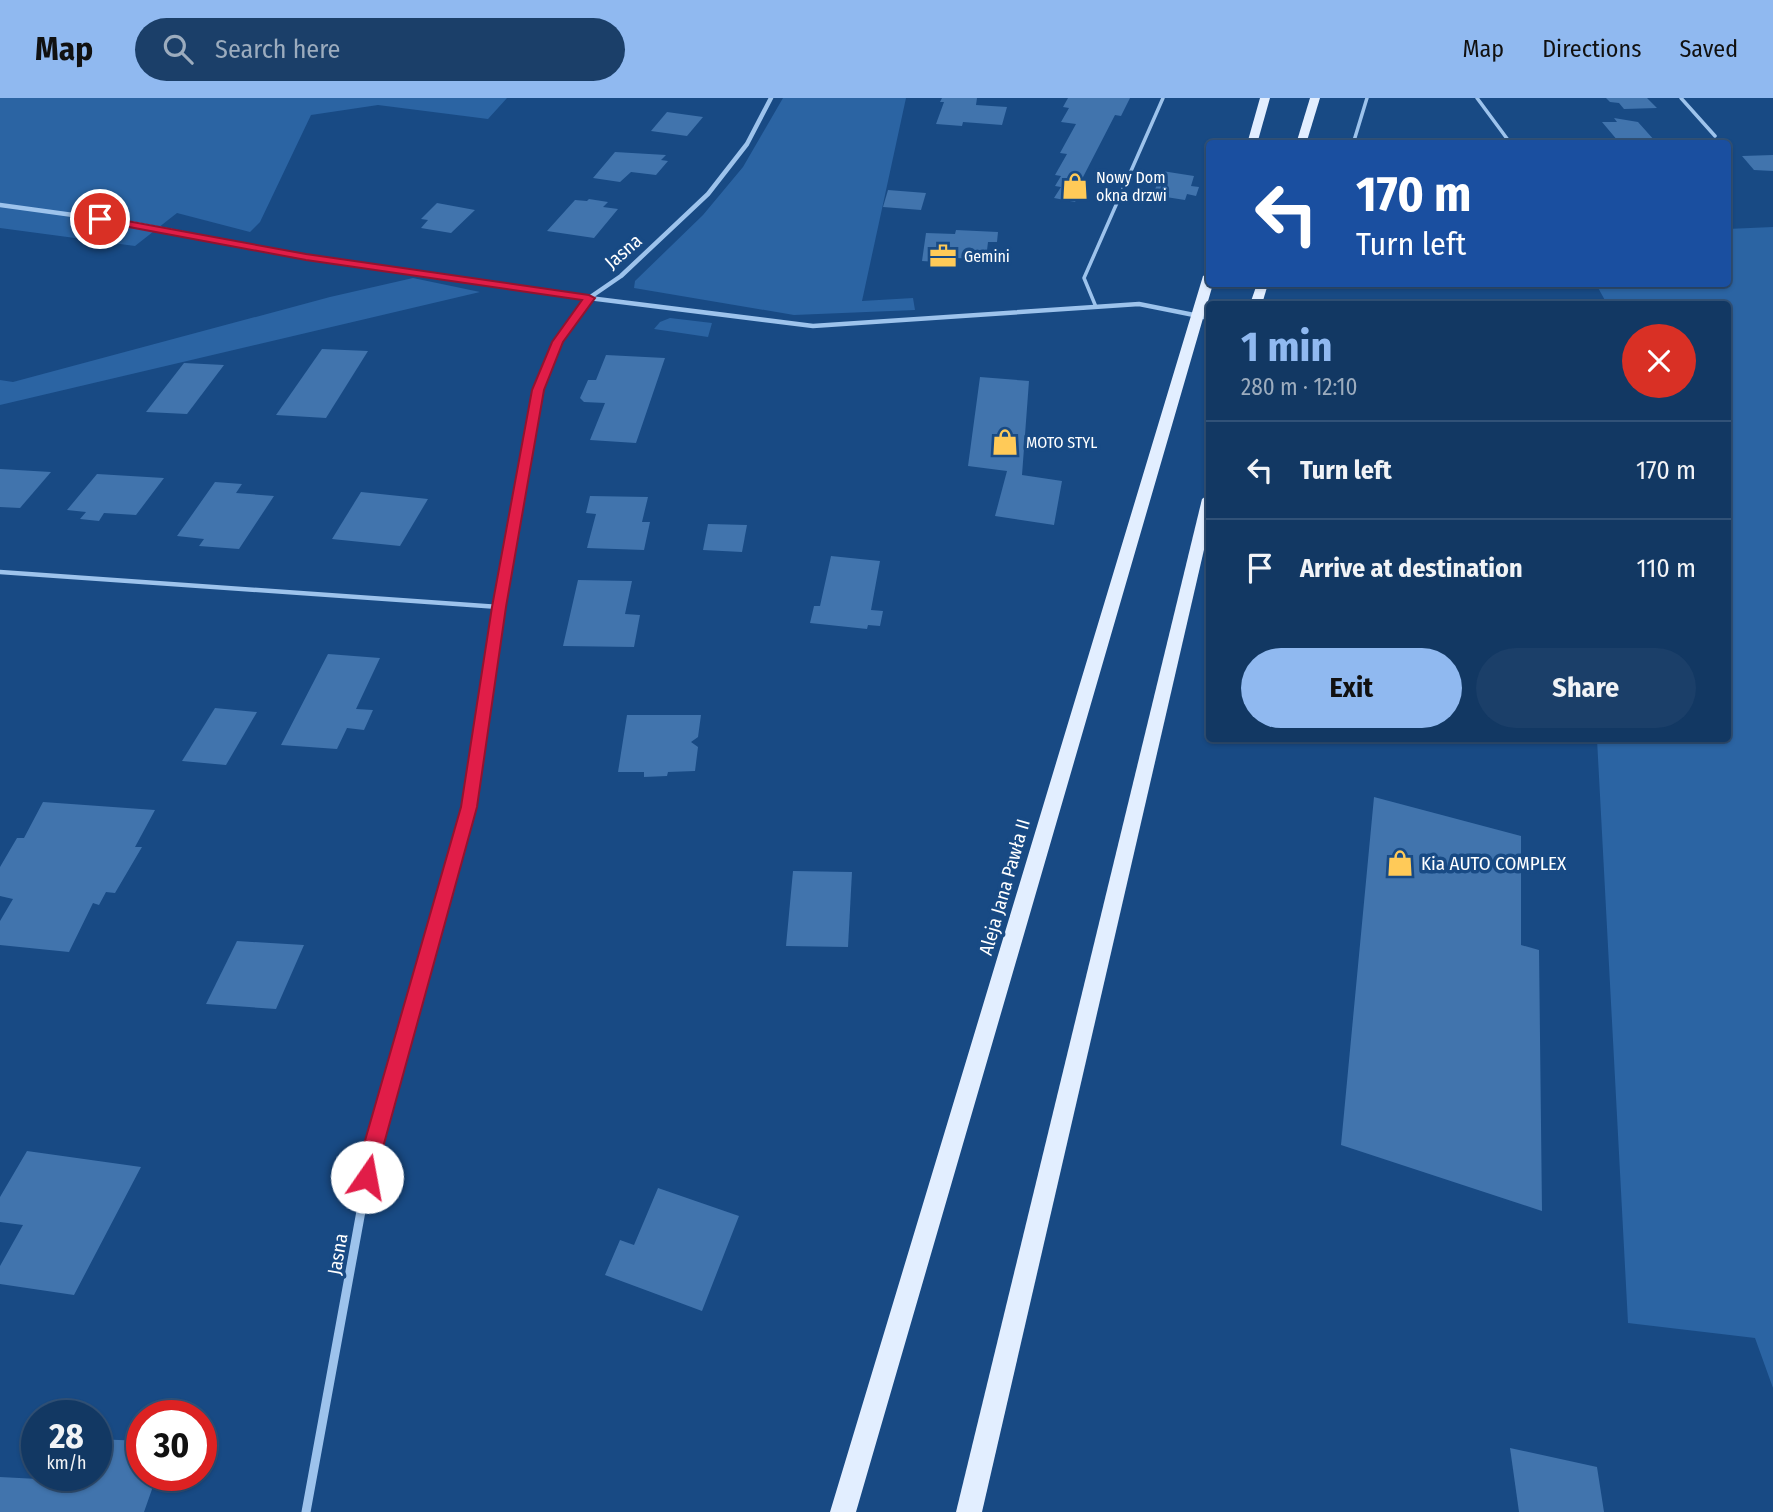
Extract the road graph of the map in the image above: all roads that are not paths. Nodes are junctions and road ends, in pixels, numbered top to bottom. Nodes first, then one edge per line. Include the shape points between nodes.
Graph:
1 (771, 98) edge
2 (1163, 98) edge
3 (1265, 98) edge
4 (1315, 98) edge
5 (1367, 98) edge
6 (1476, 98) edge
7 (1681, 98) edge
8 (1715, 136) dead end
9 (1253, 140) edge
10 (1302, 140) edge
11 (1354, 140) edge
12 (1508, 140) edge
13 (0, 205) edge
14 (1207, 287) edge
15 (589, 298) junction
16 (1096, 307) junction
17 (1203, 316) edge
18 (1206, 512) edge
19 (0, 572) edge
20 (499, 607) junction
21 (306, 1512) edge
22 (843, 1512) edge
23 (969, 1512) edge

1 - 15 street, Jasna via 747,144 708,194 621,276
2 - 16 lane via 1084,278
3 - 9 main road
4 - 10 main road
5 - 11 lane
6 - 12 lane
7 - 8 lane
13 - 15 street via 124,222 306,257
14 - 17 main road, Aleja Jana Pawła II
15 - 16 street via 813,326
15 - 20 street, Jasna via 558,342 538,390
16 - 17 street via 1139,304
17 - 22 main road, Aleja Jana Pawła II
18 - 23 main road
19 - 20 lane
20 - 21 street, Jasna via 469,807 372,1151

